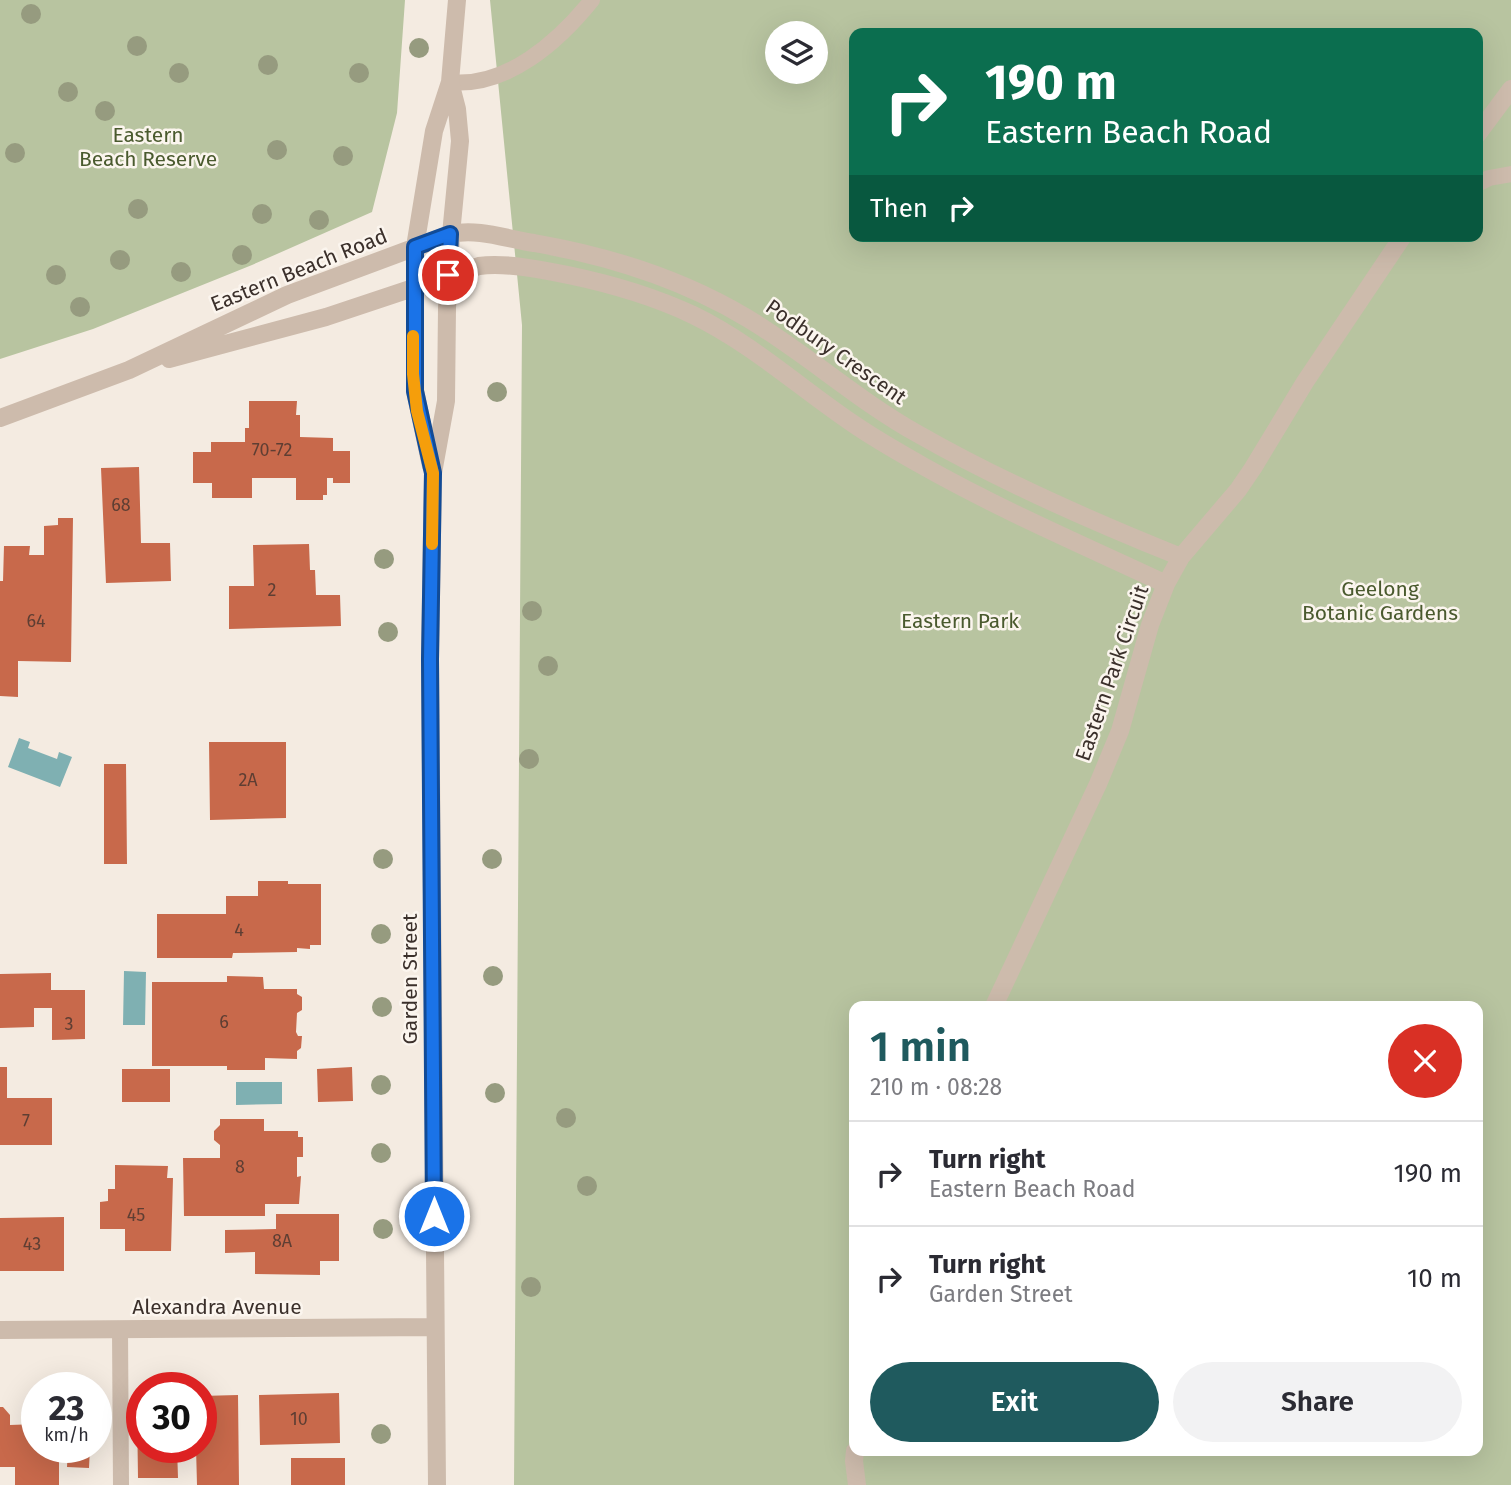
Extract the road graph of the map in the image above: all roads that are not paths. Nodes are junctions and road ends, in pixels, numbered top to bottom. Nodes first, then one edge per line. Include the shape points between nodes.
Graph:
1 (457, 0) edge
2 (592, 0) edge
3 (450, 82) junction
4 (1511, 89) edge
5 (1483, 127) edge
6 (1511, 174) edge
7 (1483, 181) edge
8 (450, 234) junction
9 (1401, 242) edge
10 (415, 247) junction
11 (448, 275) junction
12 (413, 287) junction
13 (129, 370) junction
14 (0, 418) edge
15 (433, 473) junction
16 (1181, 557) junction
17 (1166, 584) junction
18 (996, 1001) edge
19 (435, 1327) junction
20 (0, 1329) edge
21 (120, 1330) junction
22 (855, 1456) edge
23 (121, 1485) edge
24 (437, 1485) edge
25 (851, 1485) edge
26 (857, 1485) edge

1 - 3 street
2 - 3 lane via 552,41 523,62 487,79
3 - 8 street, Garden Street via 460,141
3 - 10 street, Garden Street via 434,131
4 - 5 street
6 - 7 lane
8 - 10 street, Eastern Beach Road
8 - 11 street, Garden Street
8 - 16 street, Podbury Crescent via 474,232 581,253 695,290 749,319 854,395 952,454 1043,499
9 - 16 street, Eastern Park Circuit via 1238,490
10 - 12 street, Garden Street
10 - 13 street, Eastern Beach Road via 258,307
11 - 12 street, Eastern Beach Road
11 - 15 street, Garden Street via 446,401
11 - 17 street via 492,265 558,273 620,287 694,316 745,345 854,425 927,468
12 - 13 street, Eastern Beach Road via 290,328
12 - 15 street, Garden Street via 415,391
13 - 14 street, Eastern Beach Road
15 - 19 street, Garden Street
16 - 17 street, Eastern Park Circuit
17 - 18 street, Eastern Park Circuit via 1116,741
19 - 21 street, Alexandra Avenue
19 - 24 street, Garden Street
20 - 21 street, Alexandra Avenue
21 - 23 lane
22 - 25 street
22 - 26 street

